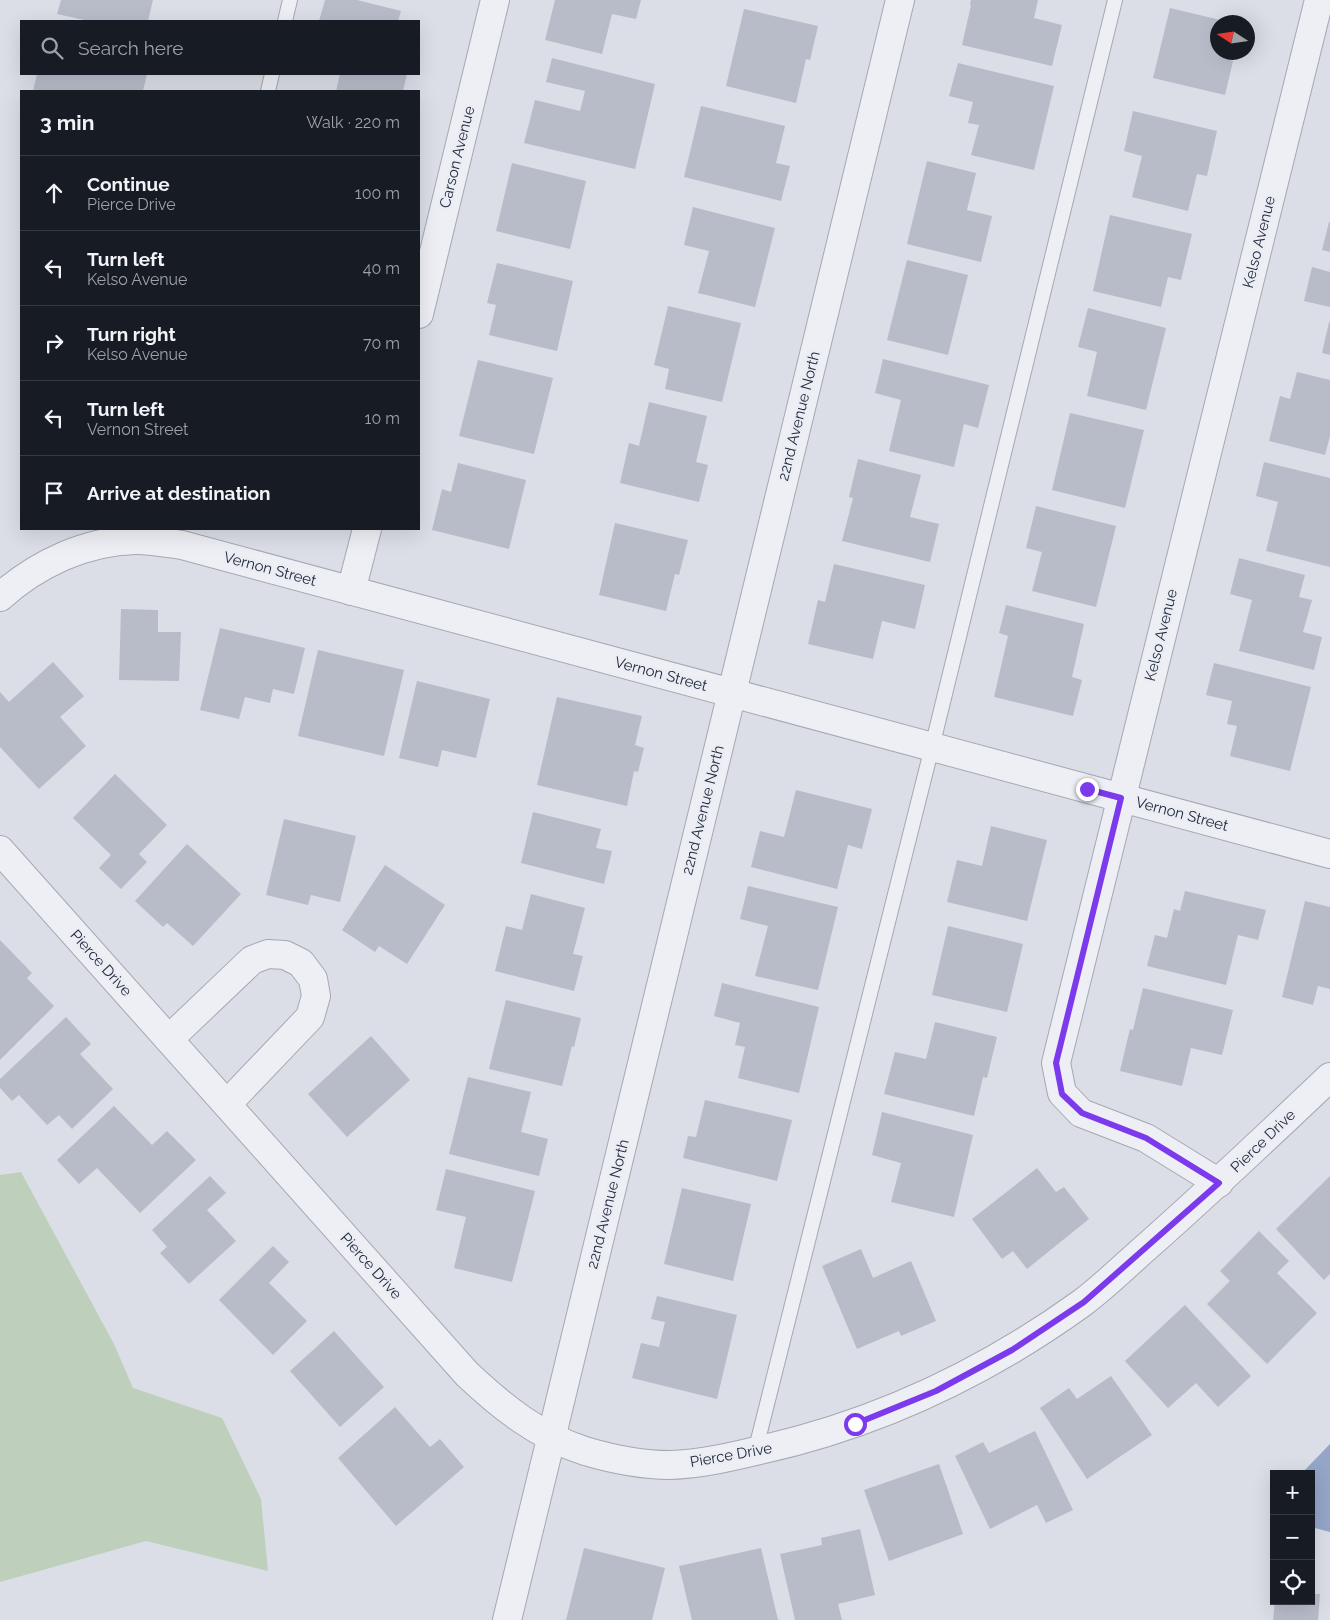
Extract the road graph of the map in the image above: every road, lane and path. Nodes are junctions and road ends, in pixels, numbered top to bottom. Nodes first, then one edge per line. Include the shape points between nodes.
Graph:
1 (290, 0) edge
2 (495, 0) edge
3 (900, 0) edge
4 (1115, 0) edge
5 (1319, 0) edge
6 (285, 20) edge
7 (272, 75) edge
8 (268, 90) edge
9 (420, 310) edge
10 (367, 530) edge
11 (160, 535) edge
12 (352, 591) junction
13 (0, 597) edge
14 (732, 693) junction
15 (932, 747) junction
16 (1121, 798) junction
17 (0, 850) edge
18 (1330, 854) edge
19 (169, 1039) junction
20 (1330, 1077) edge
21 (227, 1104) junction
22 (1219, 1183) junction
23 (552, 1437) junction
24 (755, 1452) junction
25 (507, 1620) edge

1 - 6 lane
2 - 9 street, Carson Avenue
3 - 14 street, 22nd Avenue North
4 - 15 lane
5 - 16 street, Kelso Avenue
7 - 8 lane
10 - 12 street
11 - 12 street, Vernon Street via 182,545
11 - 13 street, Vernon Street via 113,542 68,554 27,575
12 - 14 street, Vernon Street
14 - 15 street, Vernon Street
14 - 23 street, 22nd Avenue North
15 - 16 street, Vernon Street
15 - 24 lane
16 - 18 street, Vernon Street
16 - 22 street, Kelso Avenue via 1056,1063 1062,1094 1082,1113 1146,1138
17 - 19 street, Pierce Drive
19 - 21 street, Pierce Drive
19 - 21 street via 252,960 268,954 285,955 301,963 313,979 316,996 310,1017
20 - 22 street, Pierce Drive
21 - 23 street, Pierce Drive via 467,1374 498,1404
22 - 24 street, Pierce Drive via 1084,1302 1012,1350 936,1391 855,1424
23 - 24 street, Pierce Drive via 584,1451 626,1461 669,1465 716,1461
23 - 25 street, 22nd Avenue North

